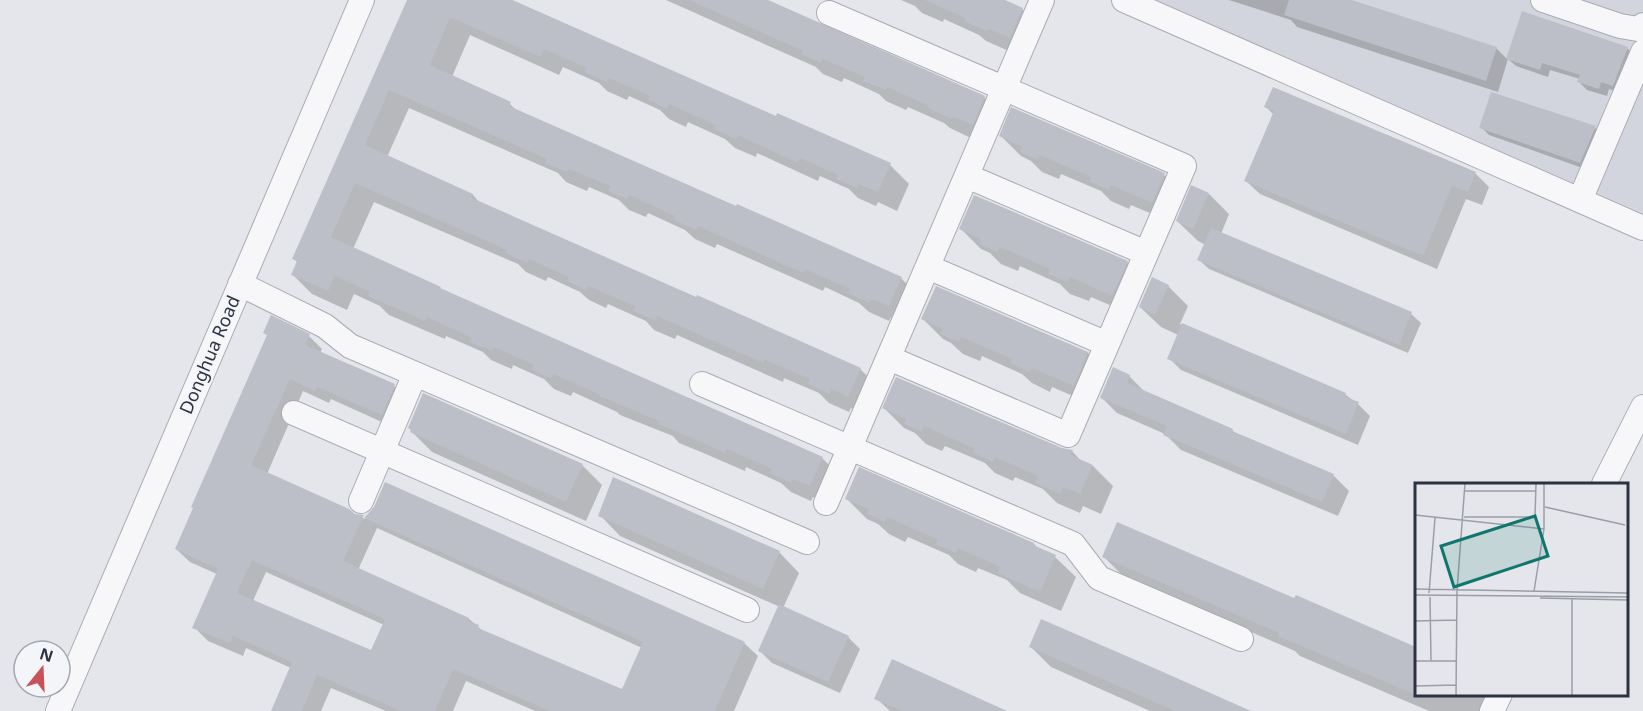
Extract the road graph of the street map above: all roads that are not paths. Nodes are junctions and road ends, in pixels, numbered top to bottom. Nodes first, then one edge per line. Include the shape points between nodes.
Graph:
1 (362, 0) edge
2 (1042, 0) edge
3 (1124, 0) edge
4 (1543, 0) edge
5 (829, 14) dead end
6 (1643, 25) edge
7 (1643, 52) edge
8 (1004, 89) junction
9 (967, 176) junction
10 (1580, 200) junction
11 (1643, 228) edge
12 (1146, 253) junction
13 (928, 267) junction
14 (240, 284) junction
15 (1107, 344) junction
16 (889, 358) junction
17 (415, 374) junction
18 (702, 384) dead end
19 (1643, 407) edge
20 (294, 413) dead end
21 (850, 448) junction
22 (382, 451) junction
23 (1605, 483) edge
24 (361, 501) dead end
25 (826, 503) dead end
26 (807, 542) dead end
27 (747, 610) dead end
28 (1241, 639) dead end
29 (1499, 696) edge
30 (58, 711) edge
31 (1492, 711) edge

1 - 14 street, Donghua Road
2 - 8 street
3 - 10 street
4 - 6 street via 1620,26 1638,29
5 - 8 street
7 - 10 street
8 - 9 street
8 - 12 street via 1184,166
9 - 12 street
9 - 13 street
10 - 11 street
12 - 15 street
13 - 15 street
13 - 16 street
14 - 17 street via 325,326 350,346
14 - 30 street, Donghua Road
15 - 16 street via 1068,435
16 - 21 street
17 - 22 street
17 - 26 street
18 - 21 street
19 - 23 street
20 - 22 street
21 - 25 street
21 - 28 street via 1073,544 1099,578
22 - 24 street
22 - 27 street
29 - 31 street

